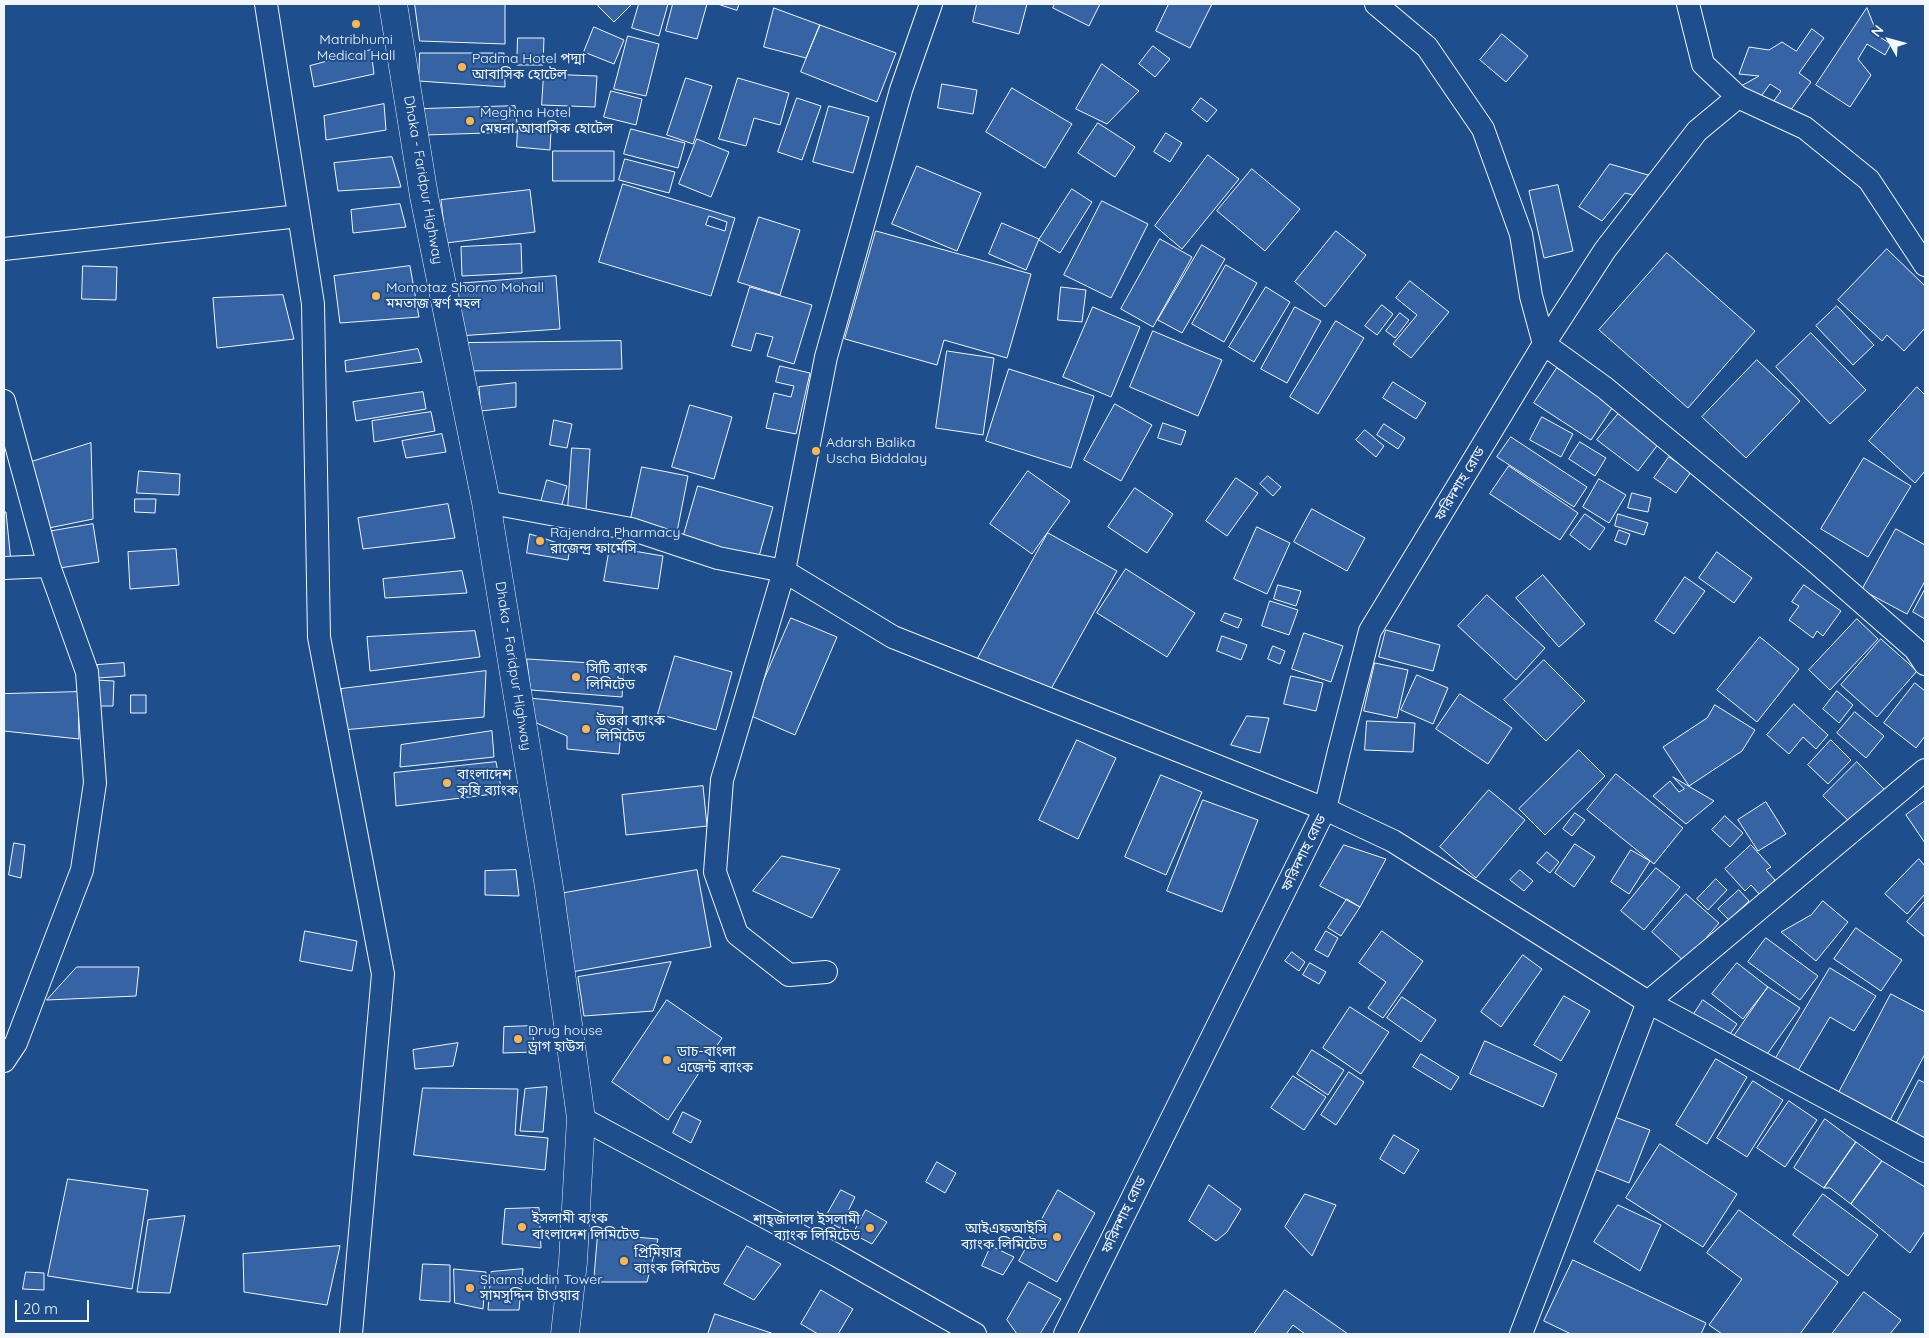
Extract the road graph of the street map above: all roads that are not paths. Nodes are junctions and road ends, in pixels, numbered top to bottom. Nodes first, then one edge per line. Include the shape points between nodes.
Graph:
1 (266, 4) edge
2 (393, 4) edge
3 (931, 4) edge
4 (1376, 4) edge
5 (1688, 4) edge
6 (1738, 97) junction
7 (299, 216) junction
8 (4, 249) edge
9 (1925, 265) edge
10 (1544, 344) junction
11 (4, 401) edge
12 (486, 502) junction
13 (49, 566) junction
14 (4, 568) edge
15 (784, 571) junction
16 (1925, 664) edge
17 (1925, 770) edge
18 (1326, 809) junction
19 (826, 972) dead end
20 (1648, 1002) junction
21 (4, 1061) edge
22 (581, 1118) junction
23 (1925, 1151) edge
24 (351, 1334) edge
25 (564, 1334) edge
26 (975, 1334) edge
27 (1064, 1334) edge
28 (1521, 1334) edge

1 - 7 street
2 - 12 highway, Dhaka - Faridpur Highway via 424,196
3 - 15 street via 901,90 826,357
4 - 10 street via 1427,47 1483,129 1521,234 1531,296
5 - 6 street via 1703,64
6 - 9 street via 1805,128 1869,180
6 - 10 street, ফরিদশাহ রোড via 1697,130 1605,250
7 - 8 street
7 - 24 street via 313,304 319,637 383,974
10 - 16 street via 1605,388 1818,564 1915,649
10 - 18 street, ফরিদশাহ রোড via 1370,631
11 - 13 street
12 - 15 street via 631,529 718,558
12 - 22 highway, Dhaka - Faridpur Highway via 549,887
13 - 14 street
13 - 21 street via 87,672 95,783 82,870 16,1043
15 - 18 street via 893,637
15 - 19 street via 722,780 715,872 737,934 789,975
17 - 20 street
18 - 20 street via 1393,841
18 - 27 street, ফরিদশাহ রোড
20 - 23 street
20 - 28 street
22 - 25 highway, Dhaka - Faridpur Highway
22 - 26 street

